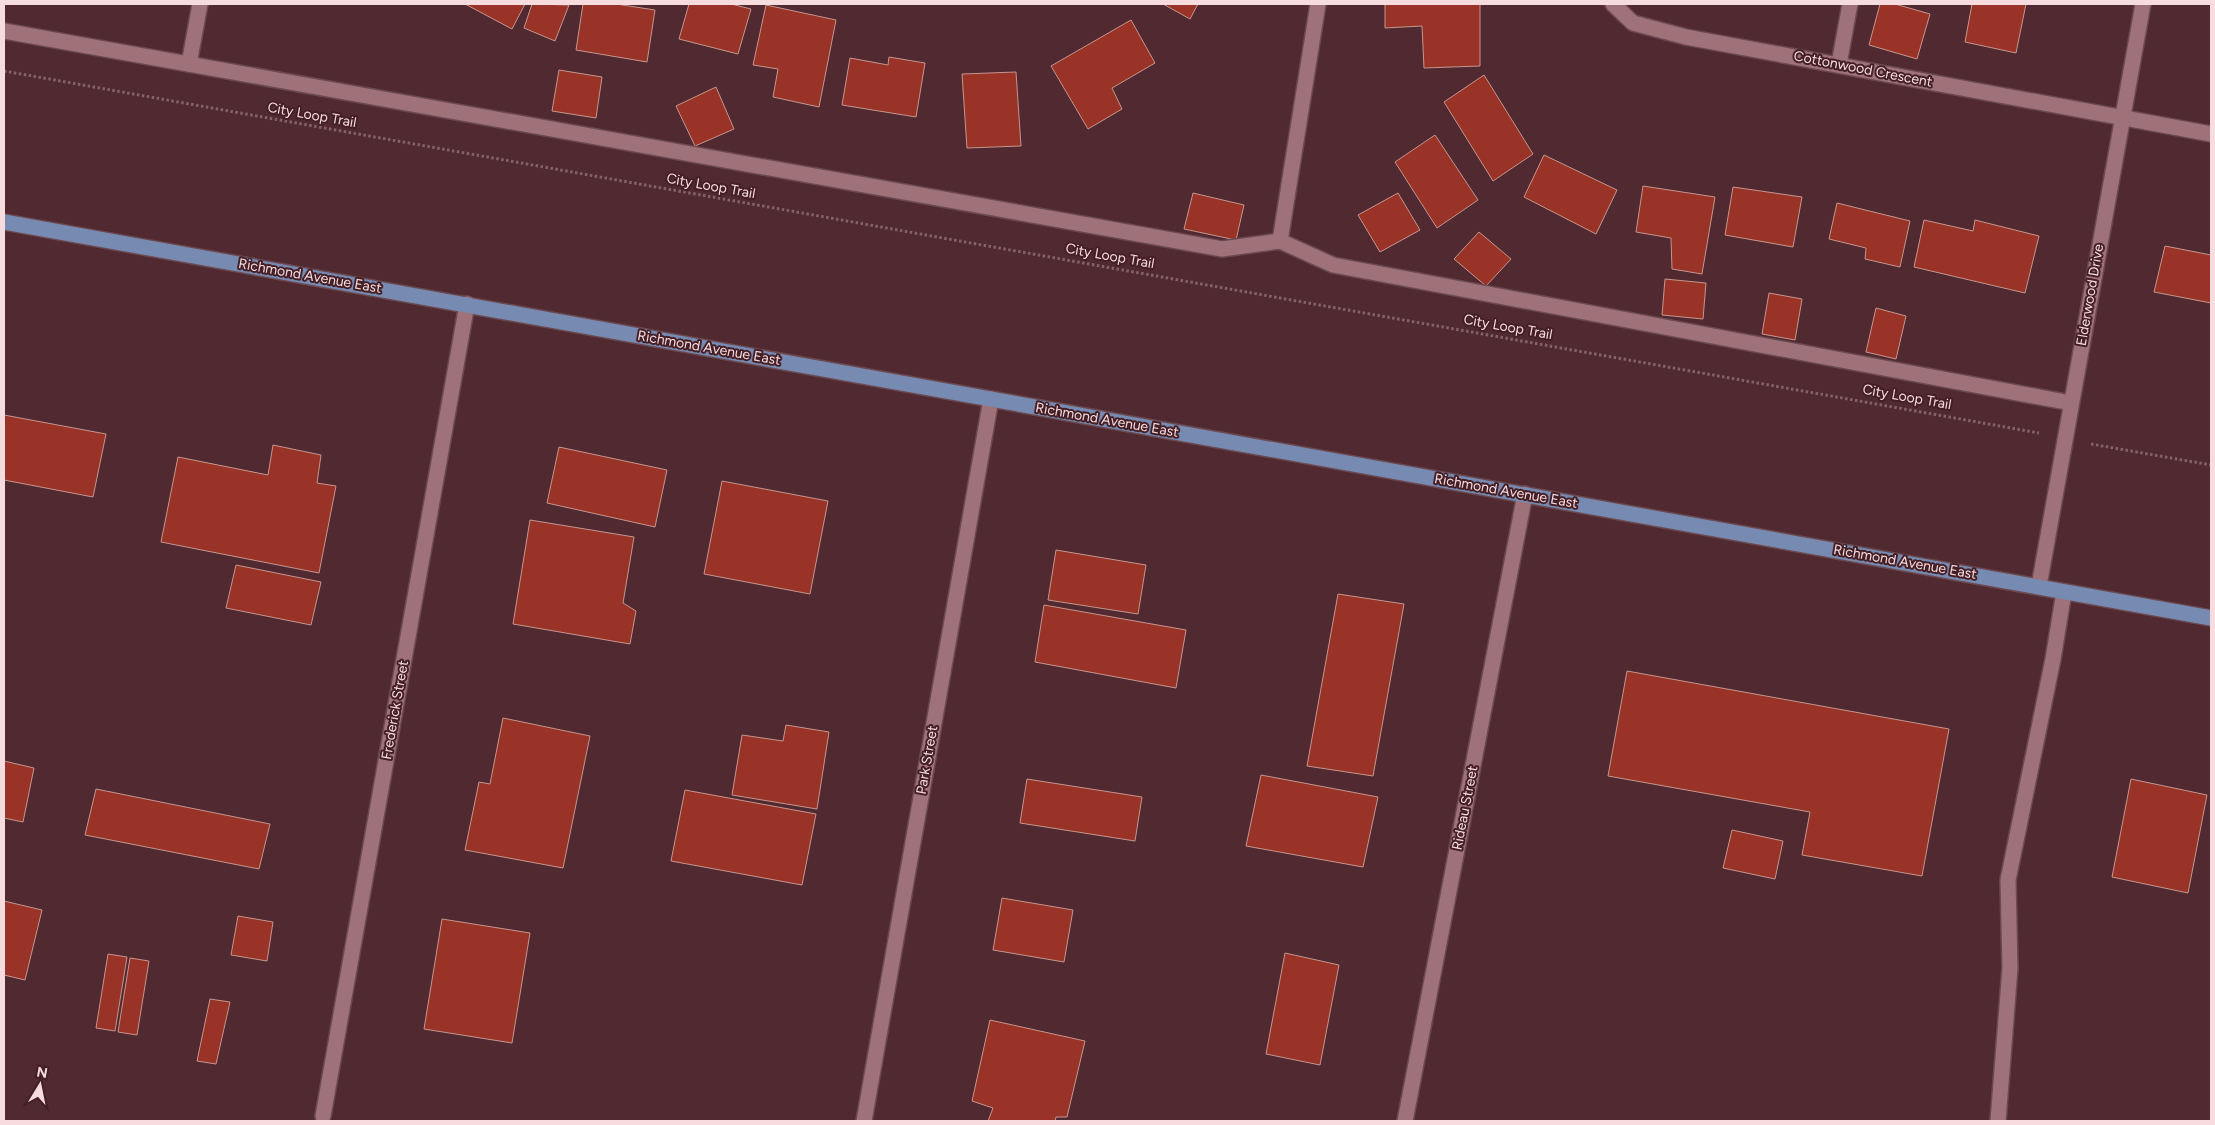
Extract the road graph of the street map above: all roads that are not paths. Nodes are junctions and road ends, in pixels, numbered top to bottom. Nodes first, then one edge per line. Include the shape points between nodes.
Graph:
1 (200, 4) edge
2 (1318, 4) edge
3 (1613, 4) edge
4 (1850, 4) edge
5 (2143, 4) edge
6 (4, 31) edge
7 (189, 64) junction
8 (1839, 64) junction
9 (2121, 118) junction
10 (2211, 134) edge
11 (4, 222) edge
12 (1280, 241) junction
13 (467, 304) junction
14 (991, 399) junction
15 (2071, 403) junction
16 (1525, 494) junction
17 (2038, 586) junction
18 (2064, 592) junction
19 (2211, 618) edge
20 (323, 1116) dead end
21 (864, 1121) edge
22 (1405, 1121) edge
23 (1998, 1121) edge

1 - 7 street
2 - 12 street
3 - 8 street, Cottonwood Crescent via 1633,23 1686,37
4 - 8 street
5 - 9 street, Elderwood Drive
6 - 7 street
7 - 12 street via 1222,249
8 - 9 street, Cottonwood Crescent
9 - 10 street, Cottonwood Crescent
9 - 15 street, Elderwood Drive
11 - 13 main road, Richmond Avenue East
12 - 15 street via 1333,265
13 - 14 main road, Richmond Avenue East
13 - 20 street, Frederick Street
14 - 16 main road, Richmond Avenue East
14 - 21 street, Park Street
15 - 17 street, Elderwood Drive
16 - 17 main road, Richmond Avenue East
16 - 22 street, Rideau Street
17 - 18 main road, Richmond Avenue East
18 - 19 main road, Richmond Avenue East
18 - 23 street via 2008,880 2010,968

